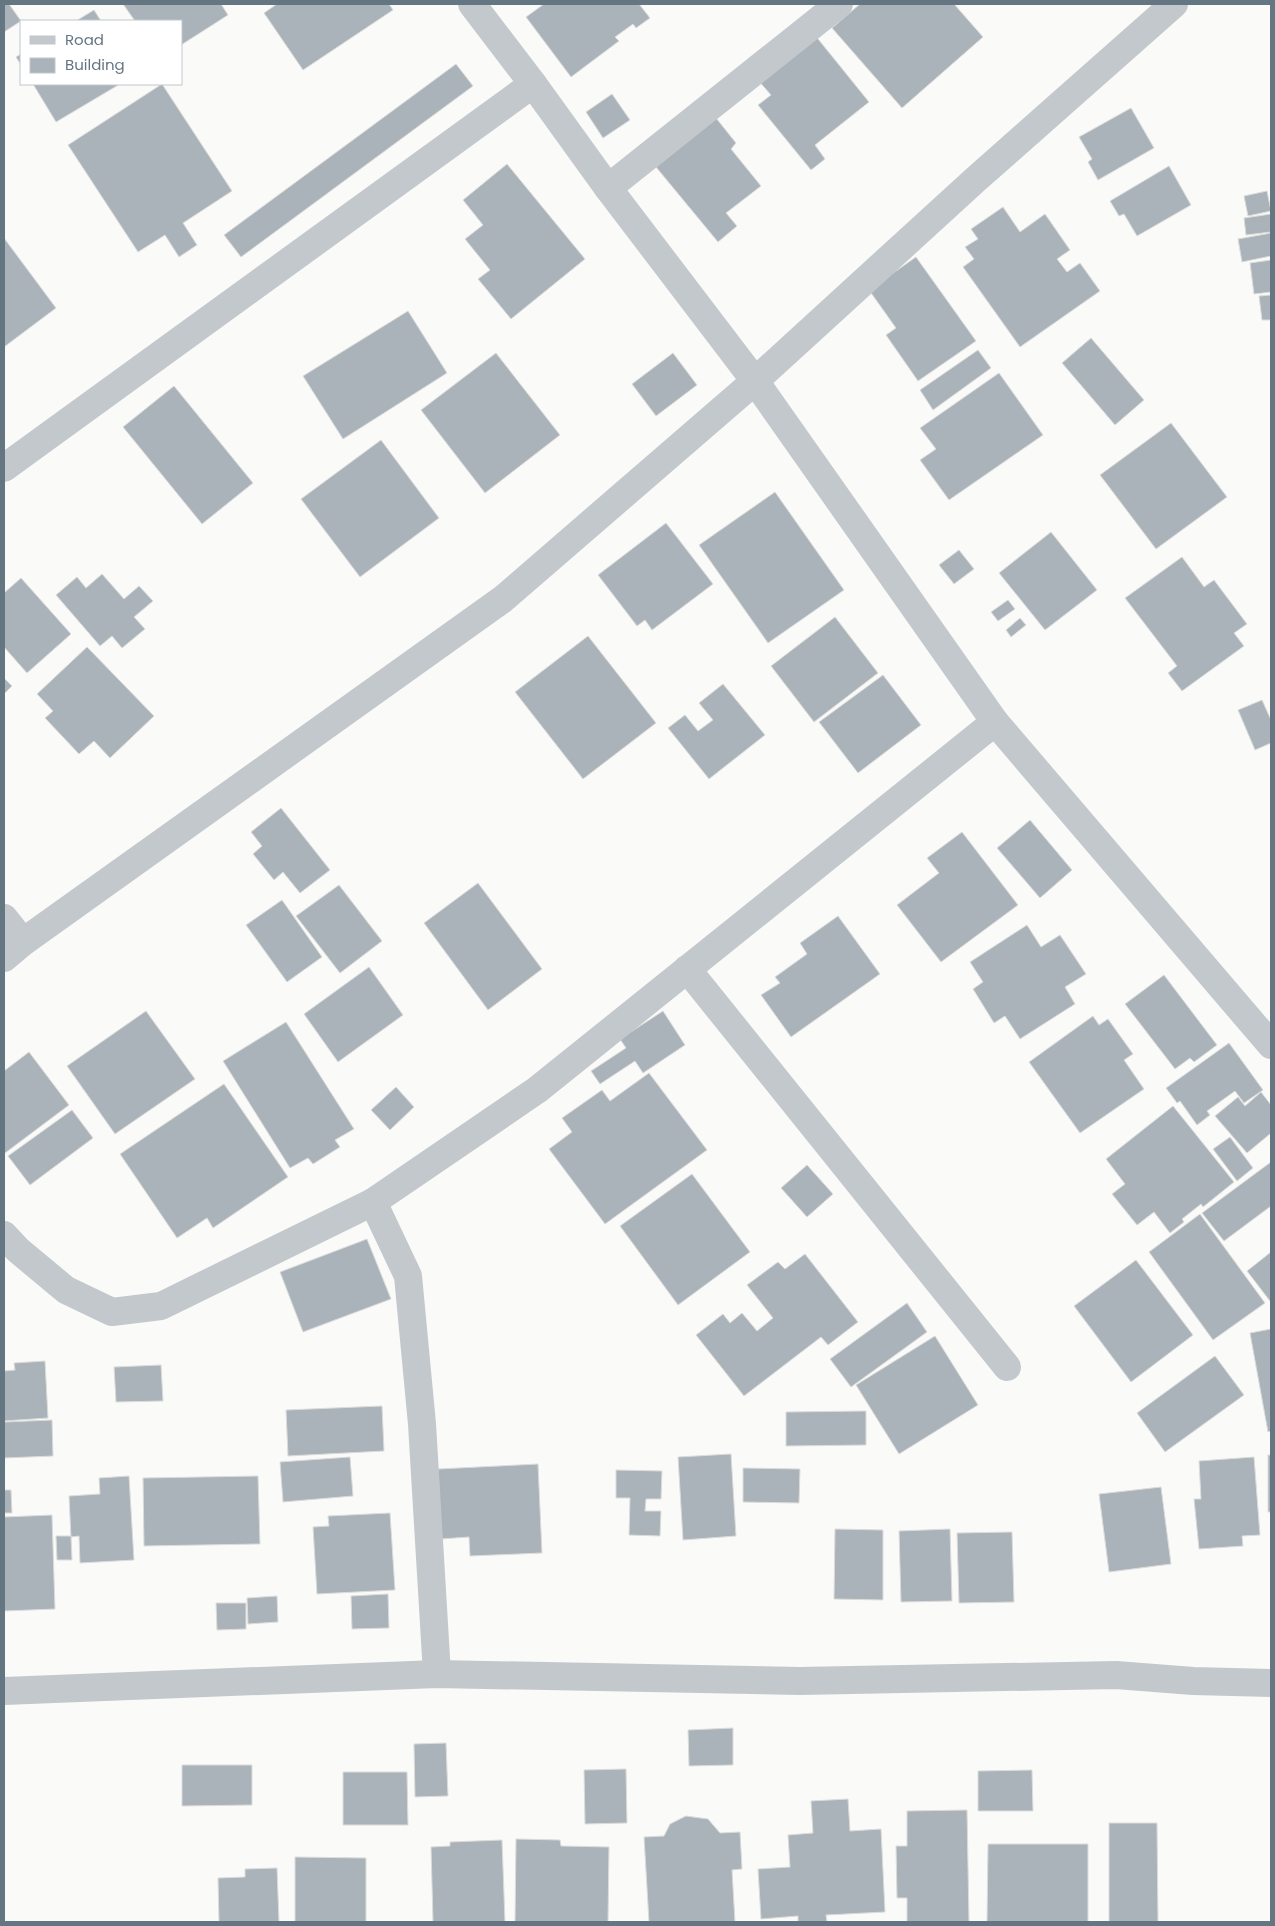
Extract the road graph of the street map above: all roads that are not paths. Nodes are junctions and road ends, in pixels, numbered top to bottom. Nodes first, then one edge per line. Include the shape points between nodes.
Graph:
1 (472, 4) edge
2 (839, 4) edge
3 (1174, 4) edge
4 (534, 84) junction
5 (608, 188) junction
6 (755, 381) junction
7 (4, 468) edge
8 (995, 722) junction
9 (4, 918) edge
10 (14, 950) edge
11 (687, 969) junction
12 (1271, 1045) edge
13 (373, 1202) junction
14 (4, 1235) edge
15 (1007, 1367) dead end
16 (437, 1674) junction
17 (1271, 1683) edge
18 (4, 1692) edge

1 - 4 street
2 - 5 street
3 - 6 street
4 - 5 street
4 - 7 street
5 - 6 street
6 - 8 street
6 - 10 street via 503,599
8 - 11 street
8 - 12 street
9 - 10 street
11 - 13 street via 537,1090
11 - 15 street
13 - 14 street via 161,1306 112,1312 66,1290
13 - 16 street via 408,1276 422,1424
16 - 17 street via 800,1681 1116,1675
16 - 18 street

